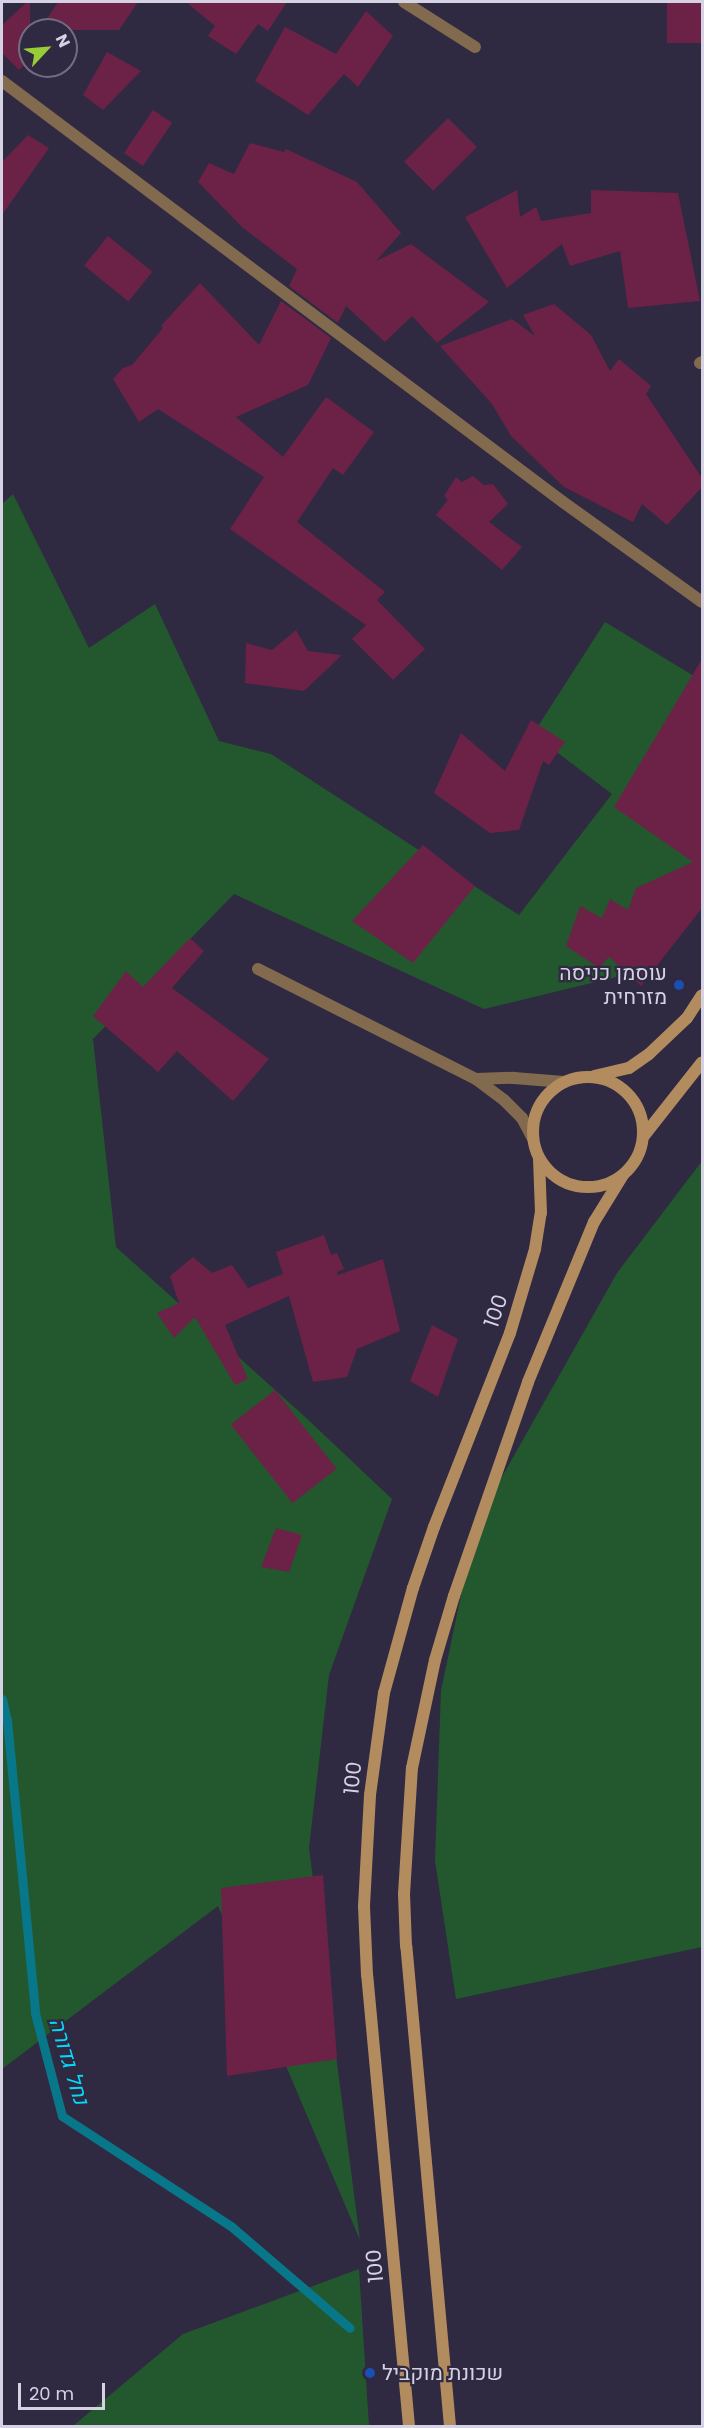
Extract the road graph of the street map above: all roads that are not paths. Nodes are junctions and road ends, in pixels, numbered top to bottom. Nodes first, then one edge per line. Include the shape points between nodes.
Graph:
1 (404, 2) edge
2 (475, 47) dead end
3 (2, 81) edge
4 (702, 602) edge
5 (258, 969) dead end
6 (702, 995) edge
7 (702, 1062) edge
8 (590, 1077) junction
9 (476, 1079) junction
10 (564, 1082) junction
11 (643, 1137) junction
12 (533, 1139) junction
13 (539, 1158) junction
14 (623, 1175) junction
15 (409, 2427) edge
16 (450, 2427) edge

1 - 2 street
3 - 4 street
5 - 9 street
6 - 8 main road via 687,1018 650,1054 629,1068
7 - 11 main road
8 - 10 main road
8 - 11 main road via 623,1089 642,1119
9 - 10 street
9 - 12 street via 522,1118
10 - 12 main road via 546,1095 538,1108
11 - 14 main road via 633,1165
12 - 13 main road
13 - 14 main road via 562,1181 577,1186 609,1184
13 - 15 main road, 100 via 540,1213 535,1249 510,1333 413,1588 384,1693 370,1794 364,1906 367,1975
14 - 16 main road via 594,1222 528,1383 454,1596 435,1660 412,1768 404,1884 406,1946

